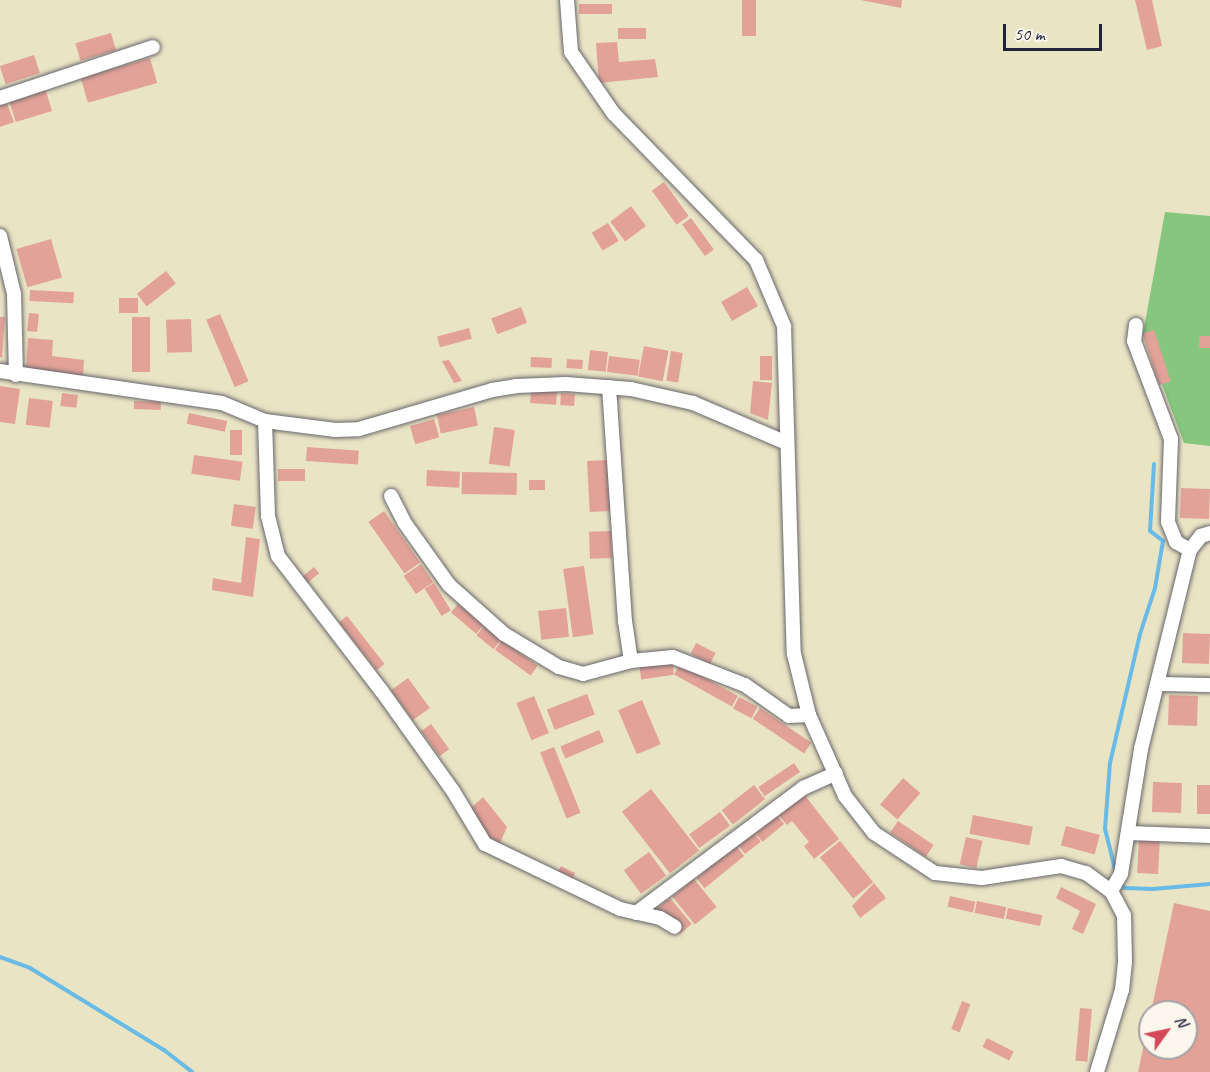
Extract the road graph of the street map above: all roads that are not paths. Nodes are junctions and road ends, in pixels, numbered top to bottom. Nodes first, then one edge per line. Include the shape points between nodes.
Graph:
1 (567, 0) edge
2 (153, 47) dead end
3 (0, 98) edge
4 (0, 236) edge
5 (1136, 325) dead end
6 (0, 371) edge
7 (16, 375) junction
8 (609, 387) junction
9 (265, 421) junction
10 (787, 443) junction
11 (391, 496) dead end
12 (1210, 533) edge
13 (1190, 550) junction
14 (631, 661) junction
15 (1158, 684) junction
16 (1210, 685) edge
17 (809, 715) junction
18 (836, 773) junction
19 (1128, 833) junction
20 (1210, 836) edge
21 (1116, 883) junction
22 (636, 913) junction
23 (675, 927) dead end
24 (1097, 1072) edge

1 - 10 street via 571,52 614,114 756,260 784,326
2 - 3 street
4 - 7 street via 15,294
5 - 13 street via 1134,341 1171,439 1168,522 1176,542
6 - 7 street
7 - 9 street via 222,403
8 - 9 street via 541,384 492,390 348,430
8 - 10 street via 693,403
8 - 14 street
9 - 22 street via 268,516 278,556 388,699 485,844 620,909
10 - 17 street via 794,654
11 - 14 street via 404,522 449,585 504,633 559,667 583,674
12 - 13 street via 1201,536
13 - 15 street
14 - 17 street via 673,657 745,685 789,716
15 - 16 street
15 - 19 street via 1141,749
17 - 18 street
18 - 21 street via 850,806 865,825 935,873 970,879 1061,866
18 - 22 street via 803,788
19 - 20 street
19 - 21 street
21 - 24 street via 1124,915 1125,962 1122,990
22 - 23 street via 660,918

